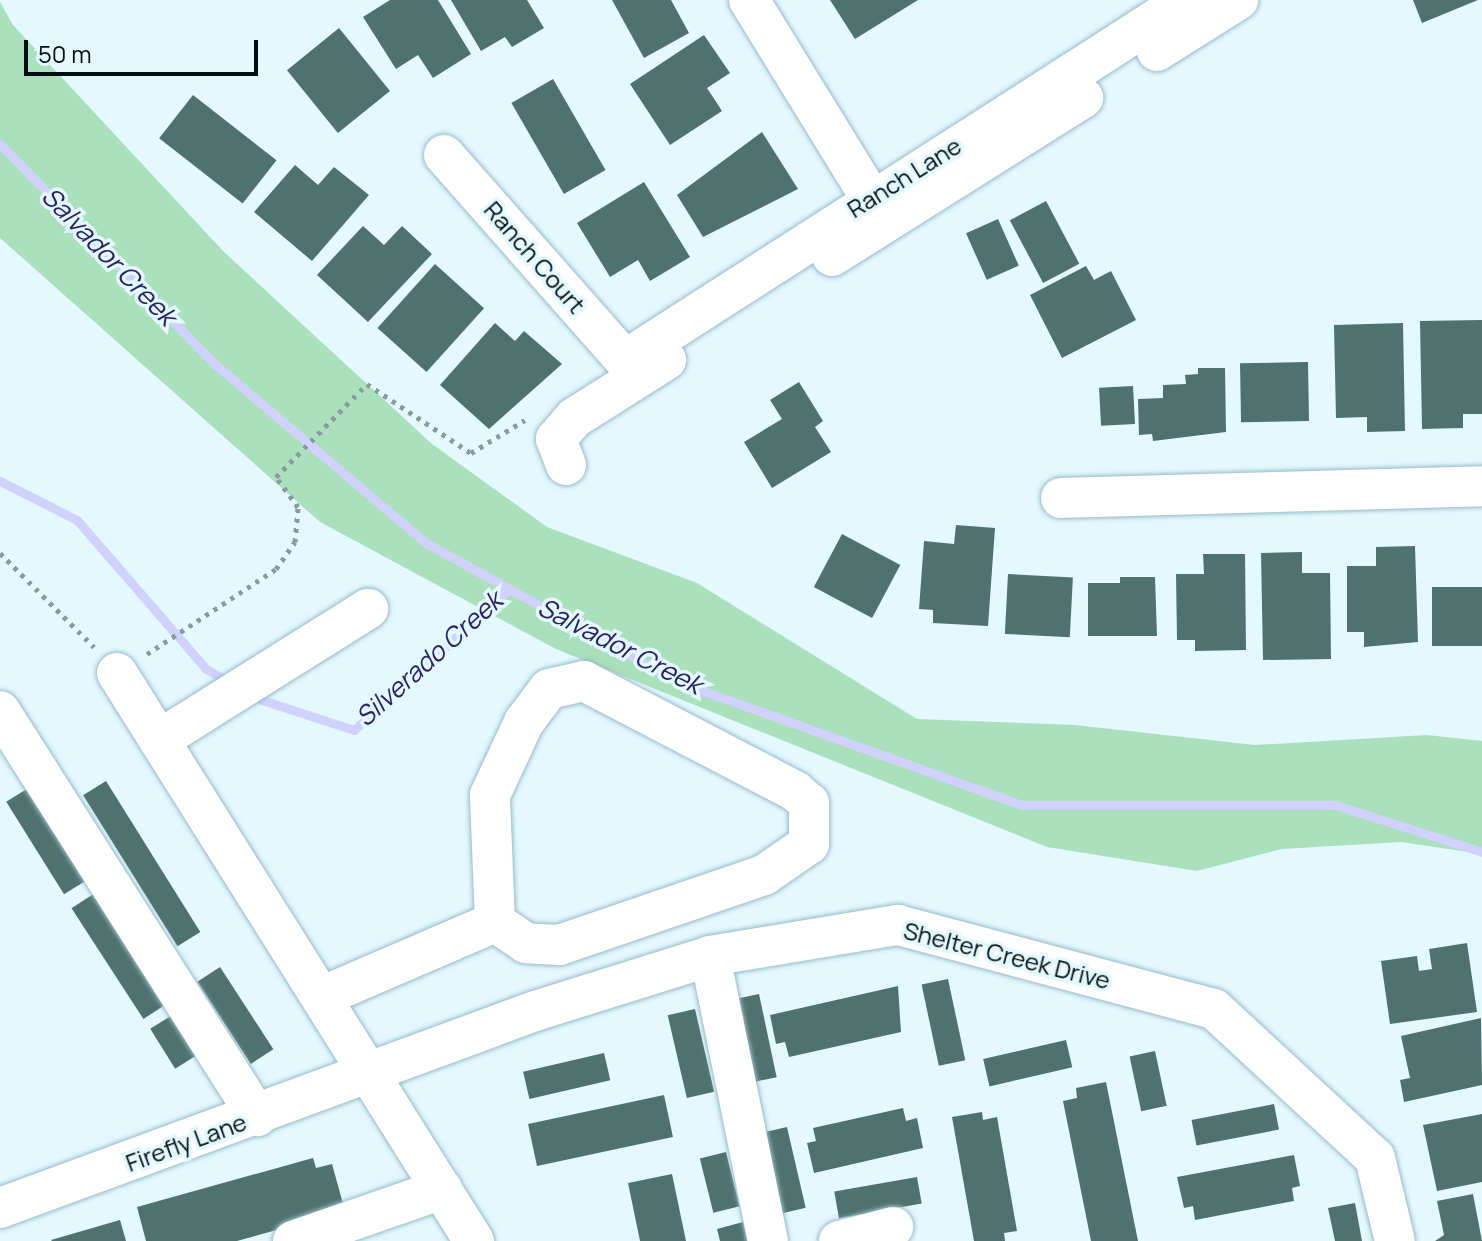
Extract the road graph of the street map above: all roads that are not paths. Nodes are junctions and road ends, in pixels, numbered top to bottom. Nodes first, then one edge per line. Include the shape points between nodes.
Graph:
1 (749, 0) edge
2 (1186, 0) edge
3 (1238, 0) edge
4 (444, 155) dead end
5 (871, 198) junction
6 (625, 360) joint
7 (566, 465) dead end
8 (1482, 486) edge
9 (1061, 498) dead end
10 (368, 609) dead end
11 (117, 673) road end
12 (0, 711) edge
13 (159, 740) junction
14 (495, 922) junction
15 (710, 956) junction
16 (321, 997) junction
17 (371, 1076) junction
18 (257, 1116) junction
19 (442, 1189) junction
20 (0, 1208) edge
21 (893, 1227) dead end
22 (293, 1241) edge
23 (474, 1241) edge
24 (768, 1241) edge
25 (839, 1241) edge
26 (1395, 1241) edge

1 - 5 street
2 - 5 street, Ranch Lane
3 - 7 street via 574,418 556,439
4 - 6 street, Ranch Court
5 - 6 street, Ranch Lane
8 - 9 street
10 - 13 street
11 - 13 street
12 - 18 street
13 - 16 street
14 - 14 street via 526,943 559,945 764,875 809,844 809,803 606,687 565,683 549,689 524,722 490,795
14 - 16 street
15 - 17 street, Shelter Creek Drive via 535,1011
15 - 24 street
15 - 26 street, Shelter Creek Drive via 898,925 1214,1009 1375,1158
16 - 17 street
17 - 18 street, Firefly Lane
17 - 19 street
18 - 20 street, Firefly Lane
19 - 22 street
19 - 23 street
21 - 25 street

